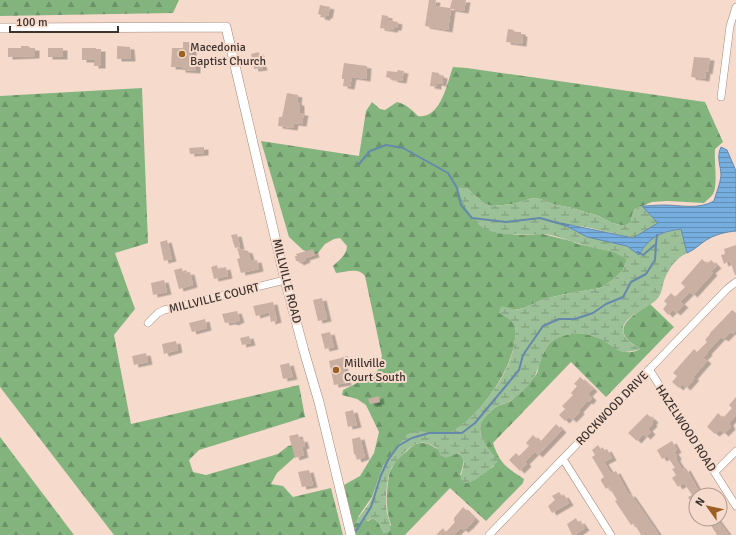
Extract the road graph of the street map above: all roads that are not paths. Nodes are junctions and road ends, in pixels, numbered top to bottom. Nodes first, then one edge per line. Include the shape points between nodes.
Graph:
1 (736, 7) edge
2 (0, 28) edge
3 (721, 97) dead end
4 (285, 280) junction
5 (736, 282) edge
6 (148, 323) dead end
7 (649, 369) junction
8 (736, 451) edge
9 (563, 459) junction
10 (715, 472) junction
11 (736, 506) edge
12 (351, 535) edge
13 (489, 535) edge
14 (611, 535) edge

1 - 3 street via 730,26
2 - 4 street, MILLVILLE ROAD via 226,27
4 - 6 street, MILLVILLE COURT via 164,310
4 - 12 street, MILLVILLE ROAD via 319,402
5 - 7 street, ROCKWOOD DRIVE
7 - 9 street, ROCKWOOD DRIVE
7 - 10 street, HAZELWOOD ROAD
8 - 10 street
9 - 13 street, ROCKWOOD DRIVE
9 - 14 street
10 - 11 street, HAZELWOOD ROAD

